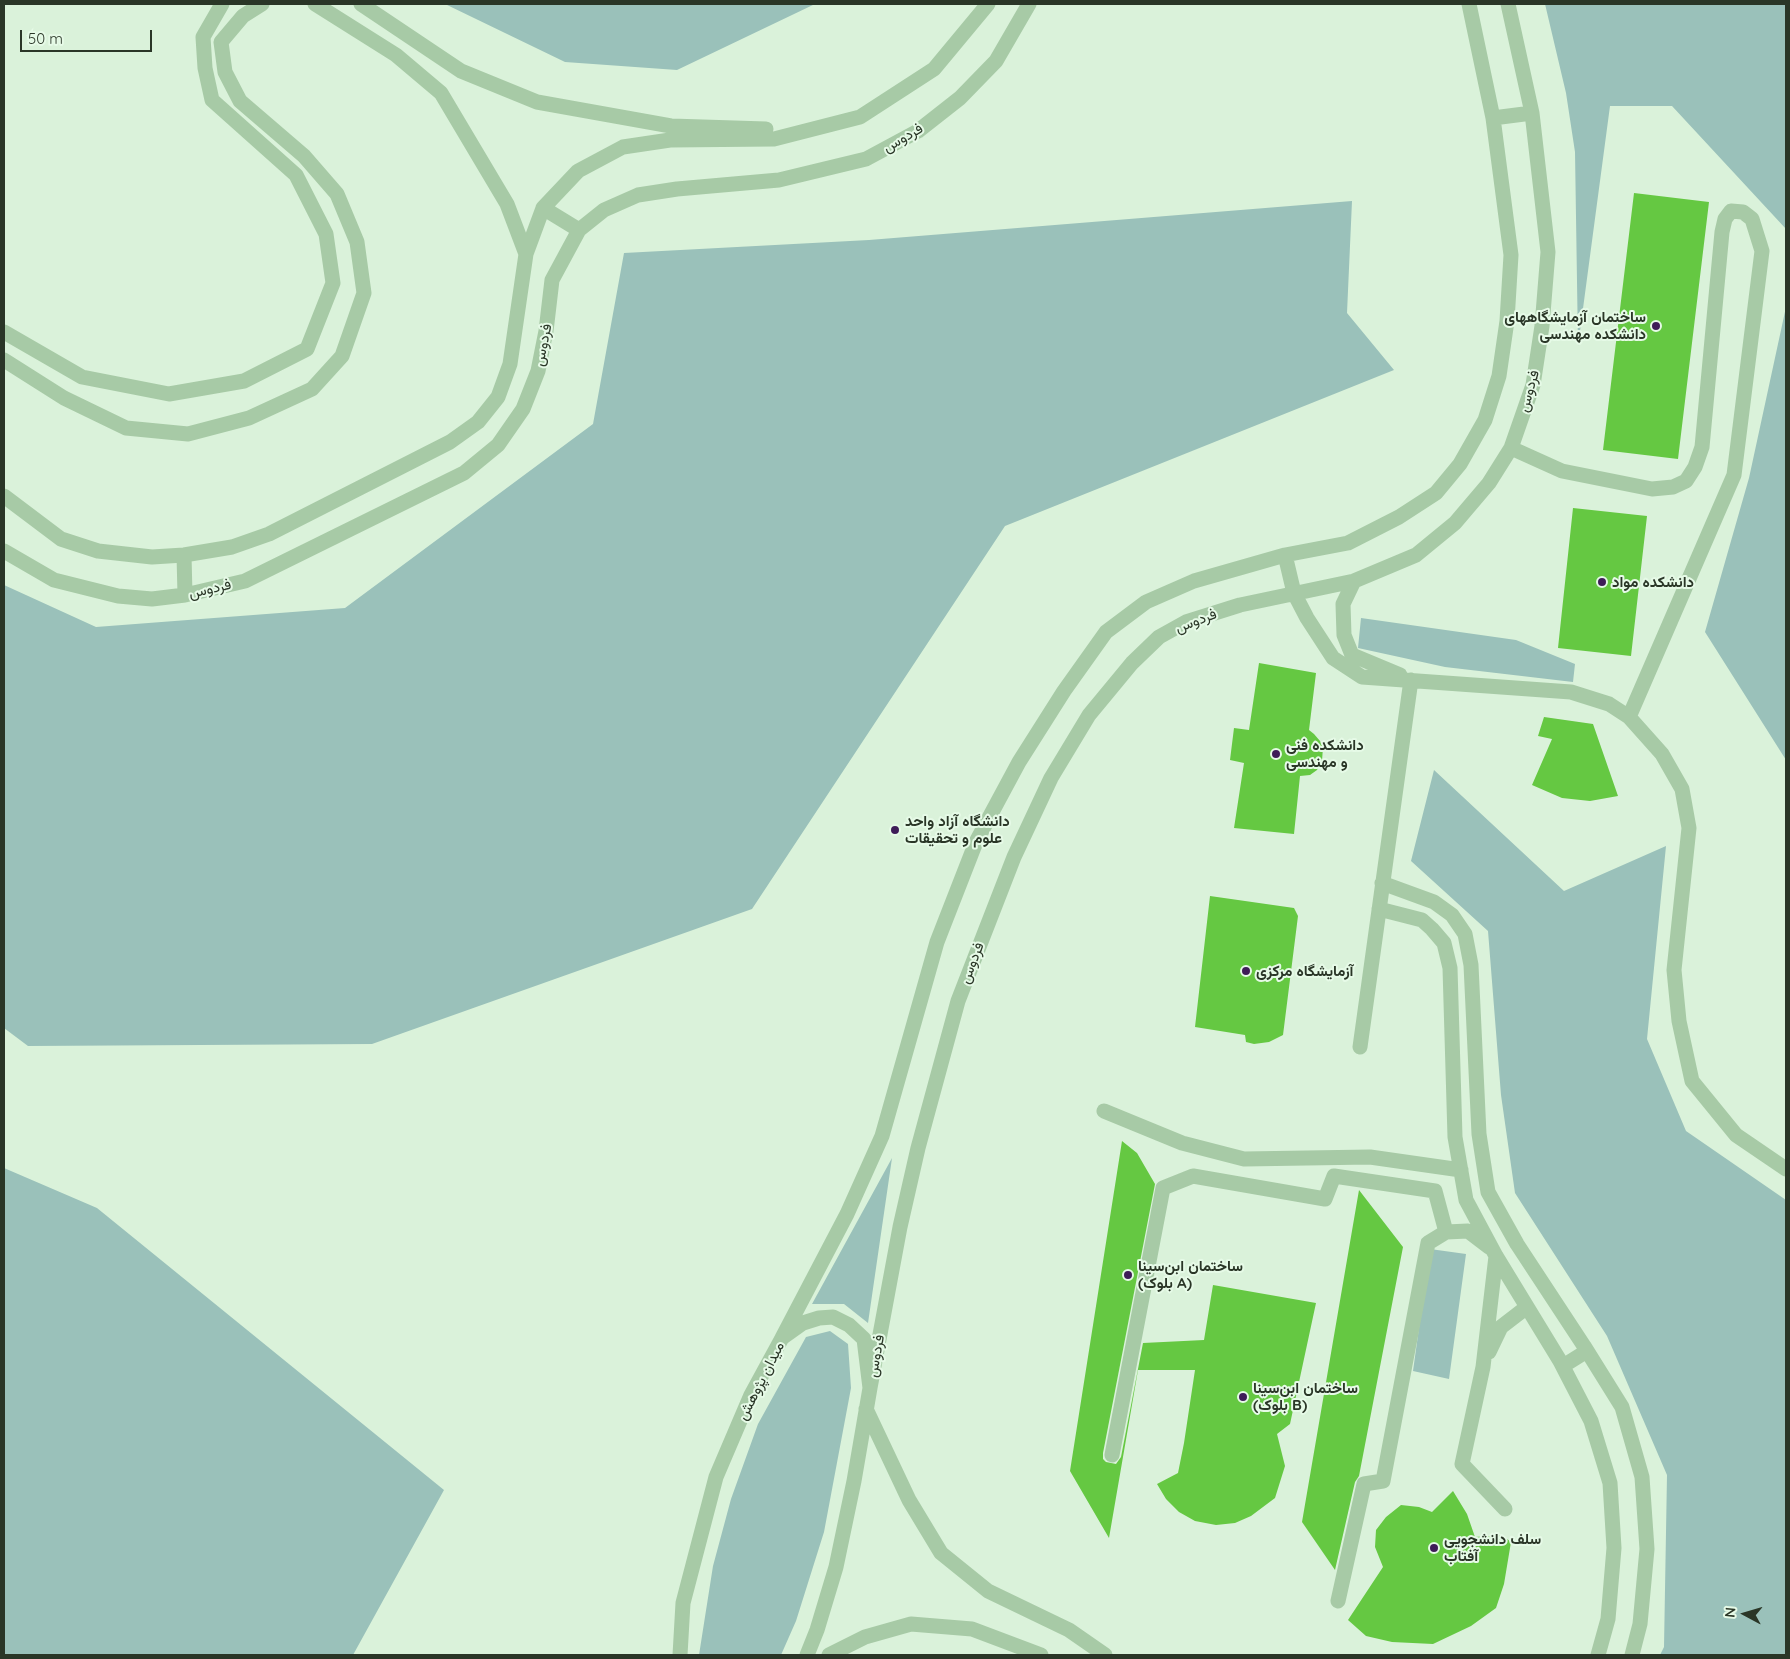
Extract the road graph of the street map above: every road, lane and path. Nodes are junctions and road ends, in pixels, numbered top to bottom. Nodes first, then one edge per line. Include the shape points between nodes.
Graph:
1 (222, 4) edge
2 (262, 4) edge
3 (315, 4) edge
4 (361, 4) edge
5 (988, 4) edge
6 (1029, 4) edge
7 (1469, 4) edge
8 (1508, 4) edge
9 (1532, 113) junction
10 (1494, 118) junction
11 (805, 131) junction
12 (543, 208) junction
13 (579, 230) junction
14 (526, 254) junction
15 (4, 332) edge
16 (4, 360) edge
17 (1510, 448) junction
18 (4, 496) edge
19 (4, 551) edge
20 (184, 555) junction
21 (1285, 555) junction
22 (1354, 581) junction
23 (1294, 593) junction
24 (185, 595) junction
25 (1410, 680) junction
26 (1629, 717) junction
27 (1382, 883) junction
28 (1379, 909) junction
29 (1360, 1047) dead end
30 (1104, 1111) dead end
31 (1326, 1158) junction
32 (1786, 1169) edge
33 (1461, 1170) junction
34 (1334, 1176) junction
35 (1446, 1232) junction
36 (1494, 1253) junction
37 (1527, 1307) junction
38 (782, 1338) junction
39 (1587, 1351) junction
40 (1563, 1366) junction
41 (1483, 1367) junction
42 (870, 1388) junction
43 (866, 1409) junction
44 (1112, 1454) dead end
45 (1505, 1509) dead end
46 (1338, 1601) dead end
47 (680, 1655) edge
48 (807, 1655) edge
49 (829, 1655) edge
50 (1041, 1655) edge
51 (1105, 1655) edge
52 (1598, 1655) edge
53 (1632, 1655) edge

1 - 15 lane via 203,37 212,100 296,176 326,234 333,283 307,349 244,381 169,394 82,377
2 - 16 lane via 243,16 221,42 225,72 240,101 304,156 337,194 351,226 357,242 364,293 342,356 312,389 249,418 188,434 126,428 64,398
3 - 14 lane via 396,55 441,93 507,204
4 - 11 lane via 461,71 537,102 671,126
5 - 11 lane, فردوس via 934,69 860,116
6 - 13 lane, فردوس via 996,61 960,98 918,131 866,159 780,180 638,195 604,210
7 - 10 lane
8 - 9 lane, فردوس
9 - 10 lane
9 - 17 lane, فردوس via 1548,252 1533,384
10 - 21 lane via 1511,254 1507,321 1499,376 1485,420 1460,464 1436,493 1399,517 1348,543
11 - 12 lane, فردوس via 774,139 670,140 623,148 578,171
12 - 13 lane
12 - 14 lane, فردوس
13 - 24 lane, فردوس via 552,280 538,371 523,409 498,445 464,473 284,563 245,581
14 - 20 lane, فردوس via 510,364 498,396 478,422 450,442 270,534 232,547
17 - 22 lane, فردوس via 1489,483 1455,523 1416,555
17 - 26 lane via 1562,471 1652,489 1673,487 1686,481 1695,468 1702,447 1725,219 1731,211 1743,212 1752,219 1762,251 1734,475
18 - 20 lane, فردوس via 60,539 98,551 152,557
19 - 24 lane, فردوس via 54,580 118,596 152,599
20 - 24 lane
21 - 23 lane
21 - 38 lane via 1194,581 1146,602 1106,632 1064,691 1019,762 976,842 937,942 882,1136 847,1214
22 - 23 lane, فردوس
22 - 25 lane via 1343,604 1344,635 1352,655
23 - 25 lane via 1306,618 1333,658 1362,677
23 - 42 lane, فردوس via 1186,622 1159,638 1132,663 1089,715 1051,778 1014,857 958,1001 900,1227
25 - 26 lane via 1571,692 1609,704
25 - 27 lane
26 - 32 lane via 1662,754 1682,789 1689,828 1674,970 1679,1020 1692,1081 1736,1135
27 - 28 lane
27 - 39 lane via 1434,902 1452,915 1465,934 1471,965 1479,1134 1488,1192 1517,1244
28 - 29 lane
28 - 33 lane via 1422,920 1444,943 1450,968 1455,1137
30 - 31 lane via 1182,1143 1244,1160
31 - 33 lane via 1370,1157
31 - 34 lane
33 - 36 lane via 1466,1200
34 - 35 lane via 1435,1191
34 - 44 lane via 1325,1199 1193,1176 1163,1188
35 - 36 lane via 1468,1232
35 - 46 lane via 1428,1243 1383,1481 1364,1484
36 - 37 lane
36 - 41 lane
37 - 40 lane
37 - 41 lane via 1501,1327
38 - 42 lane, میدان پژوهش via 803,1323 819,1318 833,1317 849,1325 864,1339
38 - 47 lane, میدان پژوهش via 751,1396 716,1477 683,1603
39 - 40 lane
39 - 53 lane via 1622,1408 1642,1477 1647,1549 1640,1624
40 - 52 lane via 1591,1421 1610,1483 1614,1548 1608,1619
41 - 45 lane via 1462,1464
42 - 43 lane, میدان پژوهش
43 - 48 lane, میدان پژوهش via 836,1567
43 - 51 lane via 909,1500 941,1553 988,1591 1068,1630
49 - 50 lane via 865,1636 911,1624 972,1629

